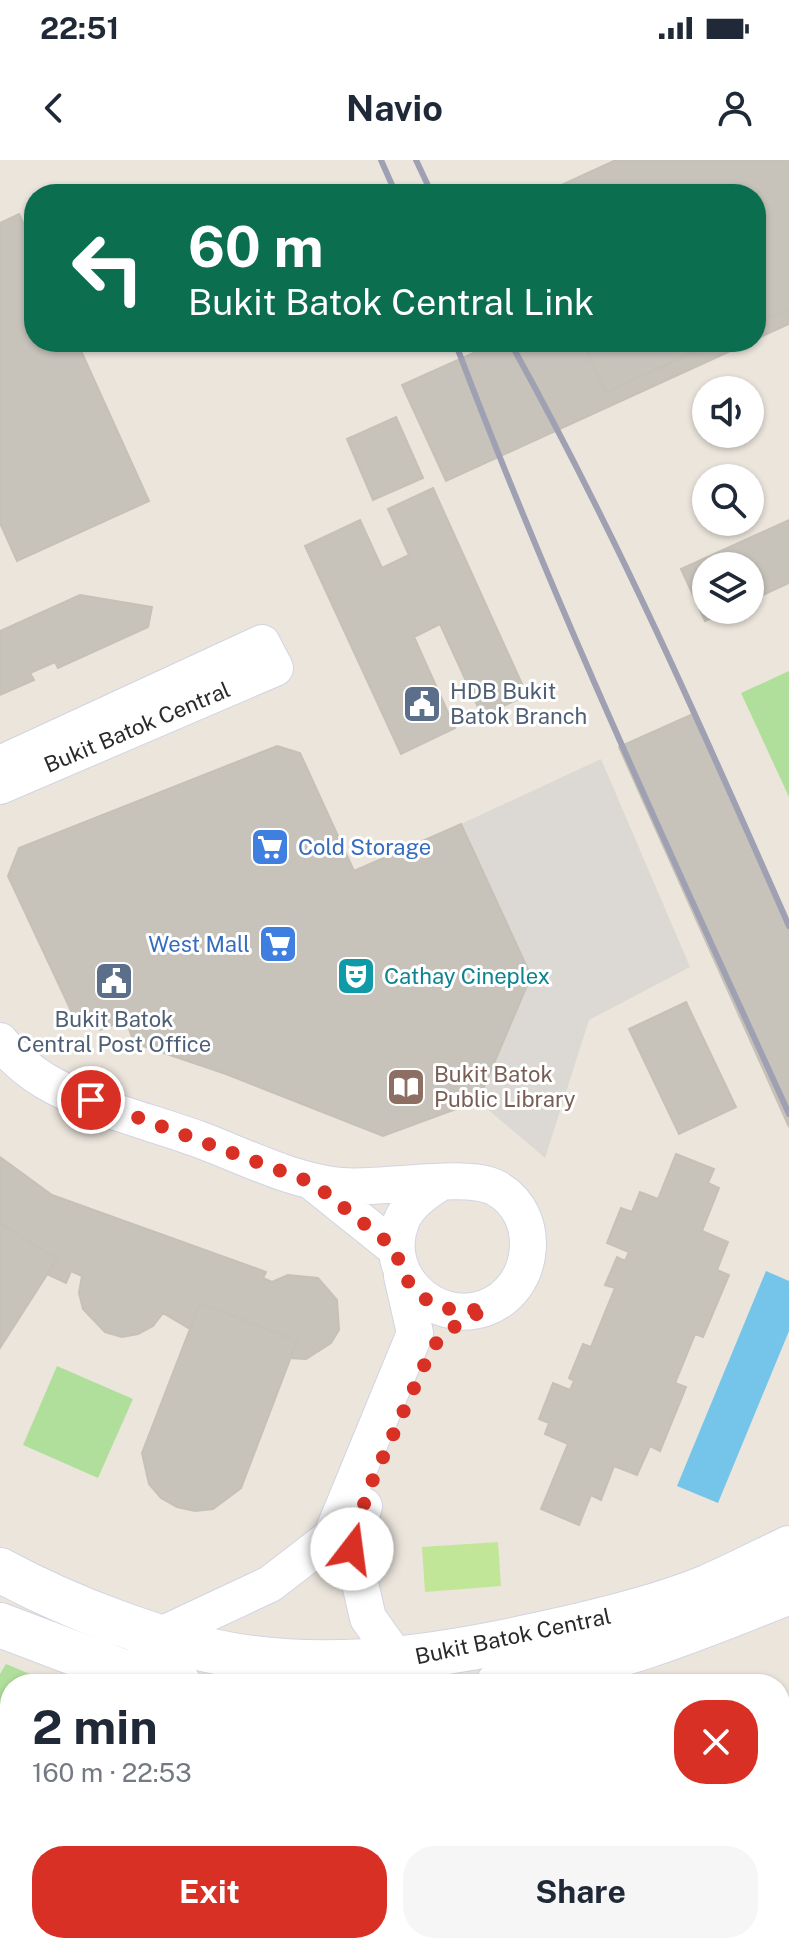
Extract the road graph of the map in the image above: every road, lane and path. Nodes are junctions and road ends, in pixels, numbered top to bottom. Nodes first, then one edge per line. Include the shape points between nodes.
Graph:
1 (0, 764) edge
2 (0, 786) edge
3 (0, 1041) edge
4 (313, 1183) junction
5 (438, 1184) junction
6 (398, 1257) junction
7 (487, 1308) junction
8 (789, 1548) edge
9 (0, 1570) edge
10 (789, 1592) edge
11 (0, 1625) edge
12 (159, 1636) junction
13 (397, 1659) junction
14 (134, 1674) edge
15 (555, 1674) edge

1 - 2 street, Bukit Batok Central via 269,656
3 - 4 street via 46,1082
4 - 5 street via 372,1188
4 - 6 street
5 - 6 street via 416,1199 401,1222
5 - 7 street via 479,1180 514,1202 526,1224 529,1249 523,1274 508,1294
6 - 7 street via 409,1285 424,1300 444,1310
6 - 12 street via 415,1333 331,1537 270,1584
7 - 13 street via 444,1333 431,1350 367,1493 352,1549 368,1618
8 - 13 main road, Bukit Batok Central via 705,1588 606,1619 469,1650
9 - 12 main road, Bukit Batok Central
10 - 15 main road, Bukit Batok Central via 667,1642
11 - 14 main road
12 - 13 main road, Bukit Batok Central via 249,1657 342,1663

